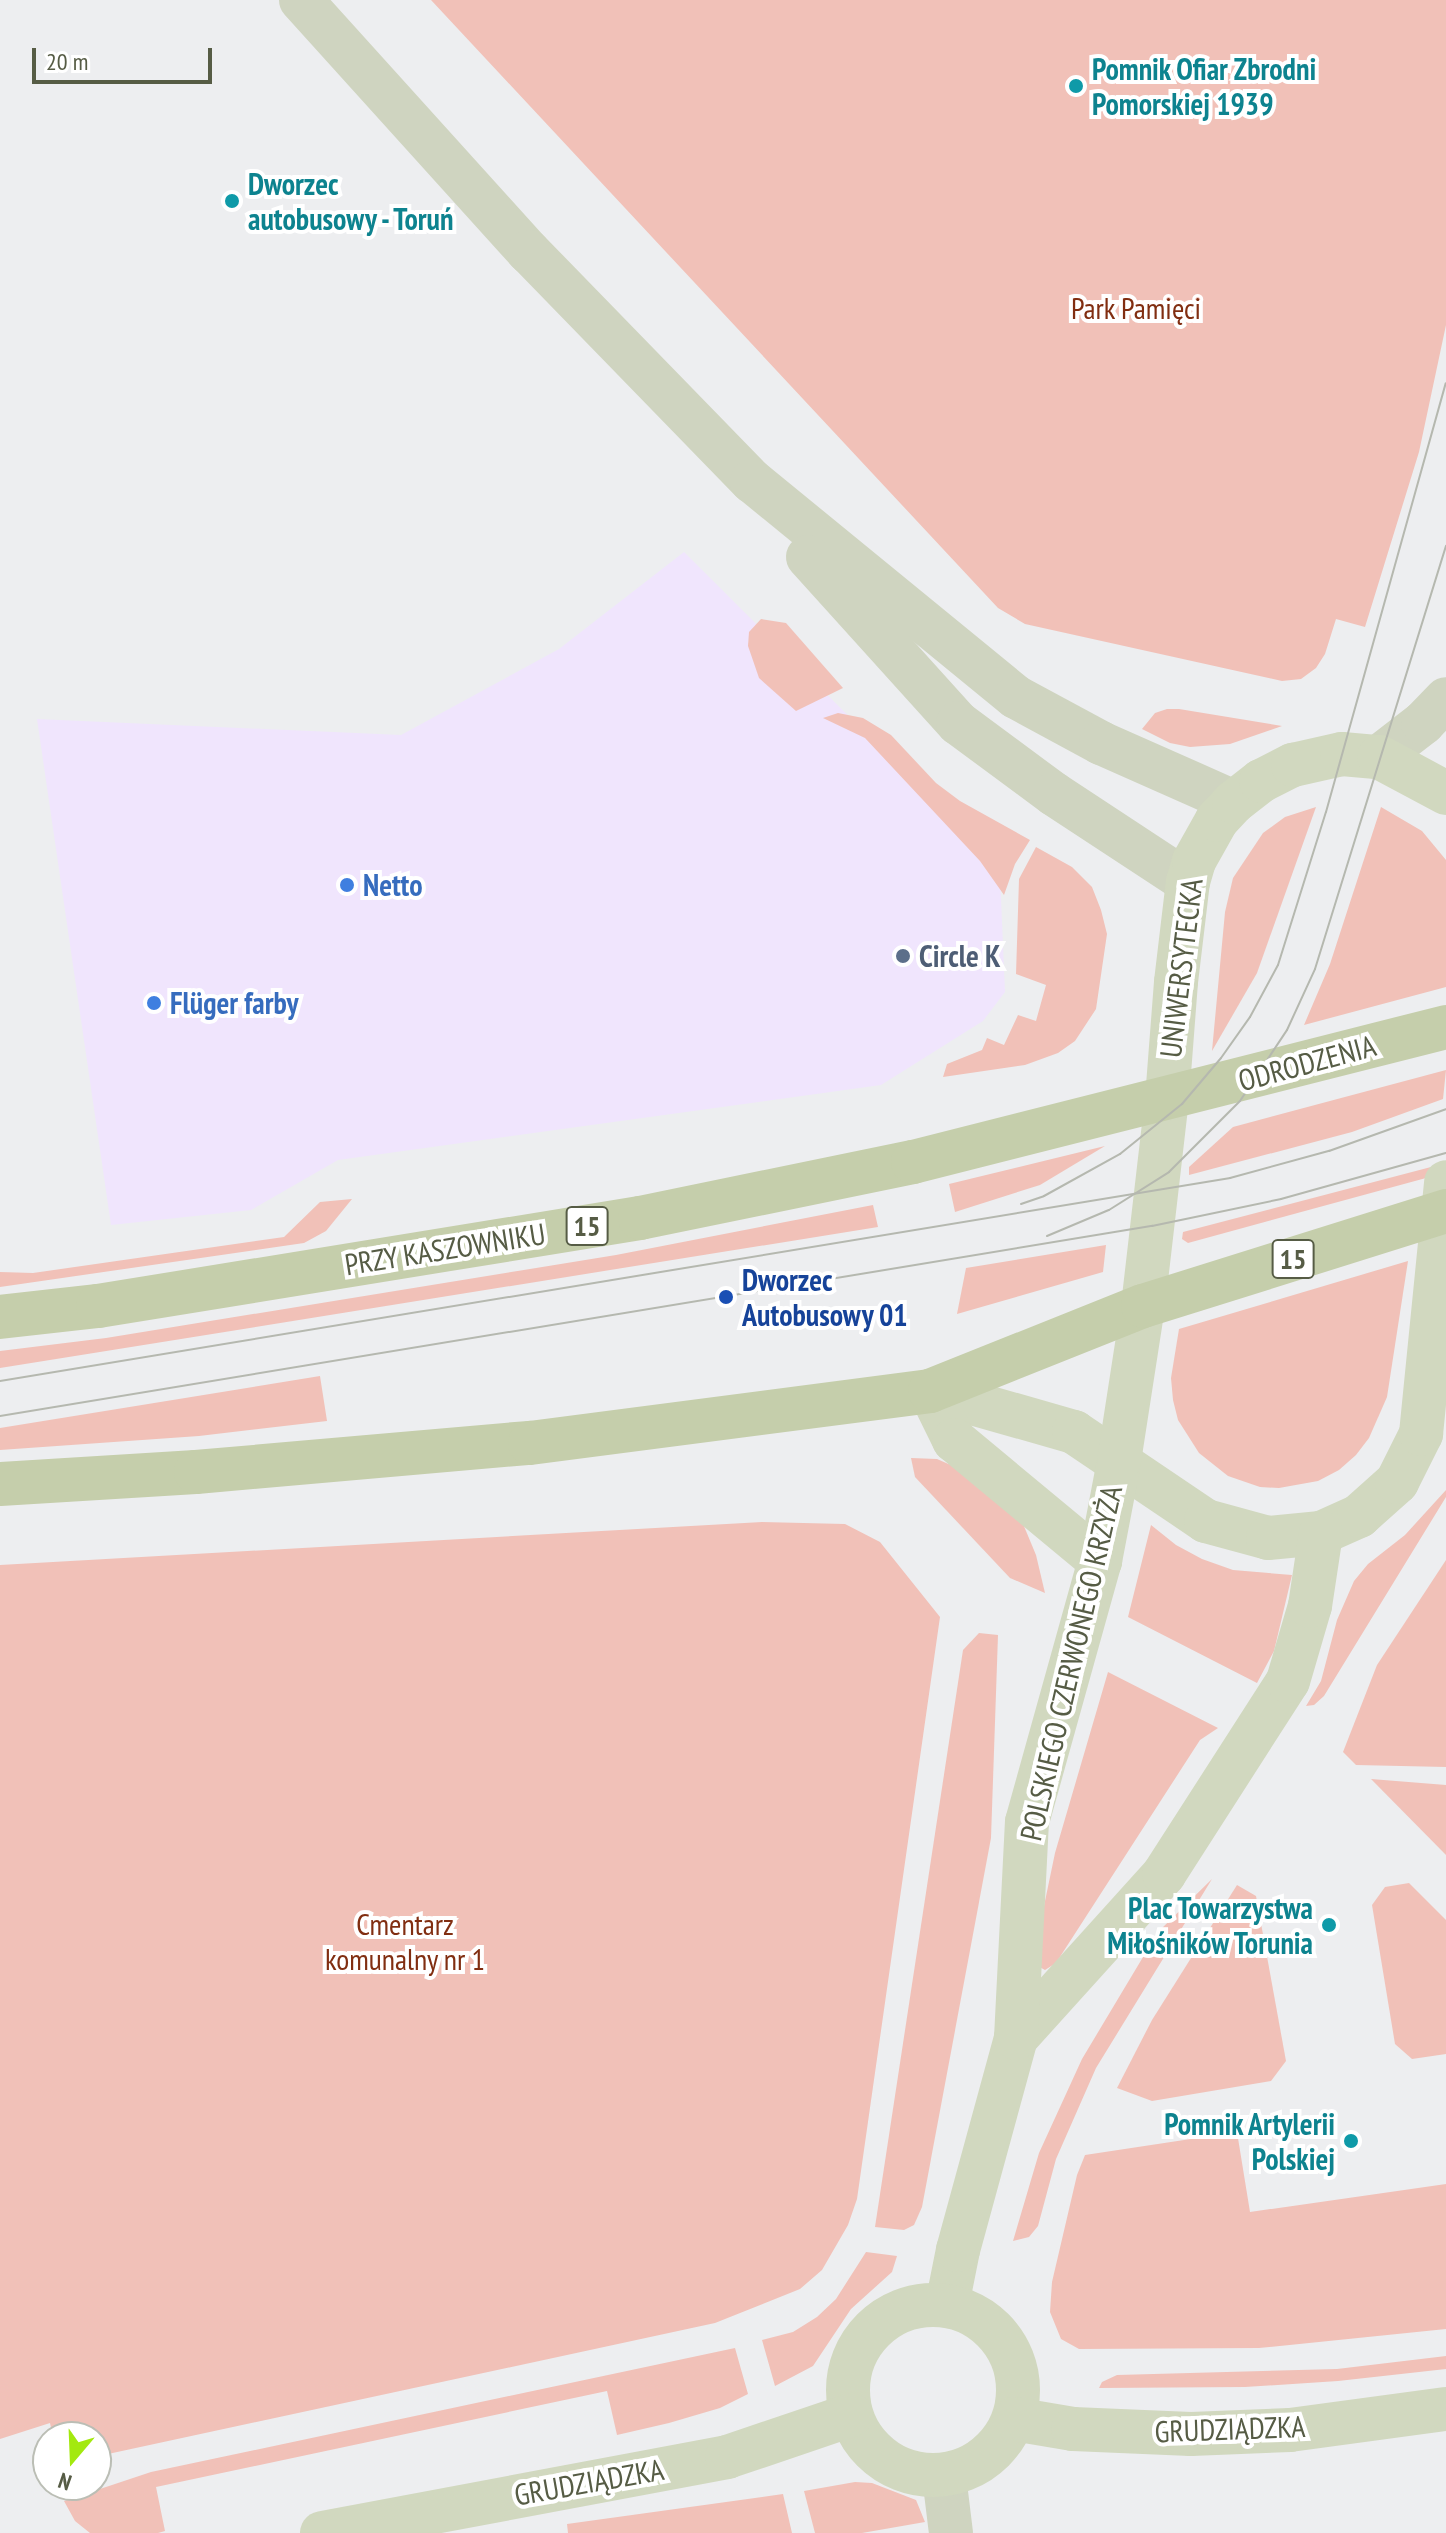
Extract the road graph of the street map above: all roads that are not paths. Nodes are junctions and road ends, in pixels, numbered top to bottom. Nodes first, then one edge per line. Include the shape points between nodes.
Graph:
1 (301, 0) edge
2 (752, 481) junction
3 (1446, 699) edge
4 (1379, 757) junction
5 (1446, 793) edge
6 (1234, 802) junction
7 (1188, 882) junction
8 (1446, 1027) edge
9 (1167, 1099) junction
10 (1445, 1202) edge
11 (1143, 1306) junction
12 (0, 1317) edge
13 (930, 1391) junction
14 (1119, 1461) junction
15 (0, 1484) edge
16 (1321, 1533) junction
17 (1100, 1561) junction
18 (1016, 2038) junction
19 (947, 2305) junction
20 (1446, 2409) edge
21 (851, 2415) junction
22 (1014, 2419) junction
23 (944, 2476) junction
24 (322, 2533) edge
25 (951, 2533) edge

1 - 2 street via 529,252
2 - 6 street via 1016,697 1101,743
2 - 7 street via 796,544 958,723
3 - 4 street
4 - 5 street
4 - 6 street via 1342,754 1293,765
6 - 7 street, UNIWERSYTECKA via 1206,838
7 - 9 street, UNIWERSYTECKA
8 - 9 main road, ODRODZENIA / 15
9 - 11 street, POLSKIEGO CZERWONEGO KRZYŻA
9 - 12 main road, PRZY KASZOWNIKU / 15 via 913,1162 640,1218 98,1306
10 - 11 main road, 15
10 - 16 street via 1421,1434 1397,1482 1359,1516
11 - 13 main road, 15
11 - 14 street, POLSKIEGO CZERWONEGO KRZYŻA
13 - 14 street via 1074,1432
13 - 15 main road, 15 via 530,1443
13 - 17 street via 954,1440
14 - 16 street via 1206,1521 1268,1538
14 - 17 street, POLSKIEGO CZERWONEGO KRZYŻA
16 - 18 street, POLSKIEGO CZERWONEGO KRZYŻA via 1310,1606 1288,1681 1164,1874
17 - 18 street, POLSKIEGO CZERWONEGO KRZYŻA via 1027,1822
18 - 19 street, POLSKIEGO CZERWONEGO KRZYŻA
19 - 21 street via 912,2307 881,2322 858,2348 848,2381
19 - 22 street via 982,2319 1007,2347 1019,2382
20 - 22 street, GRUDZIĄDZKA via 1290,2430 1191,2434 1073,2429
21 - 23 street via 871,2450 905,2472
21 - 24 street, GRUDZIĄDZKA via 727,2457
22 - 23 street via 998,2447 974,2466
23 - 25 street

